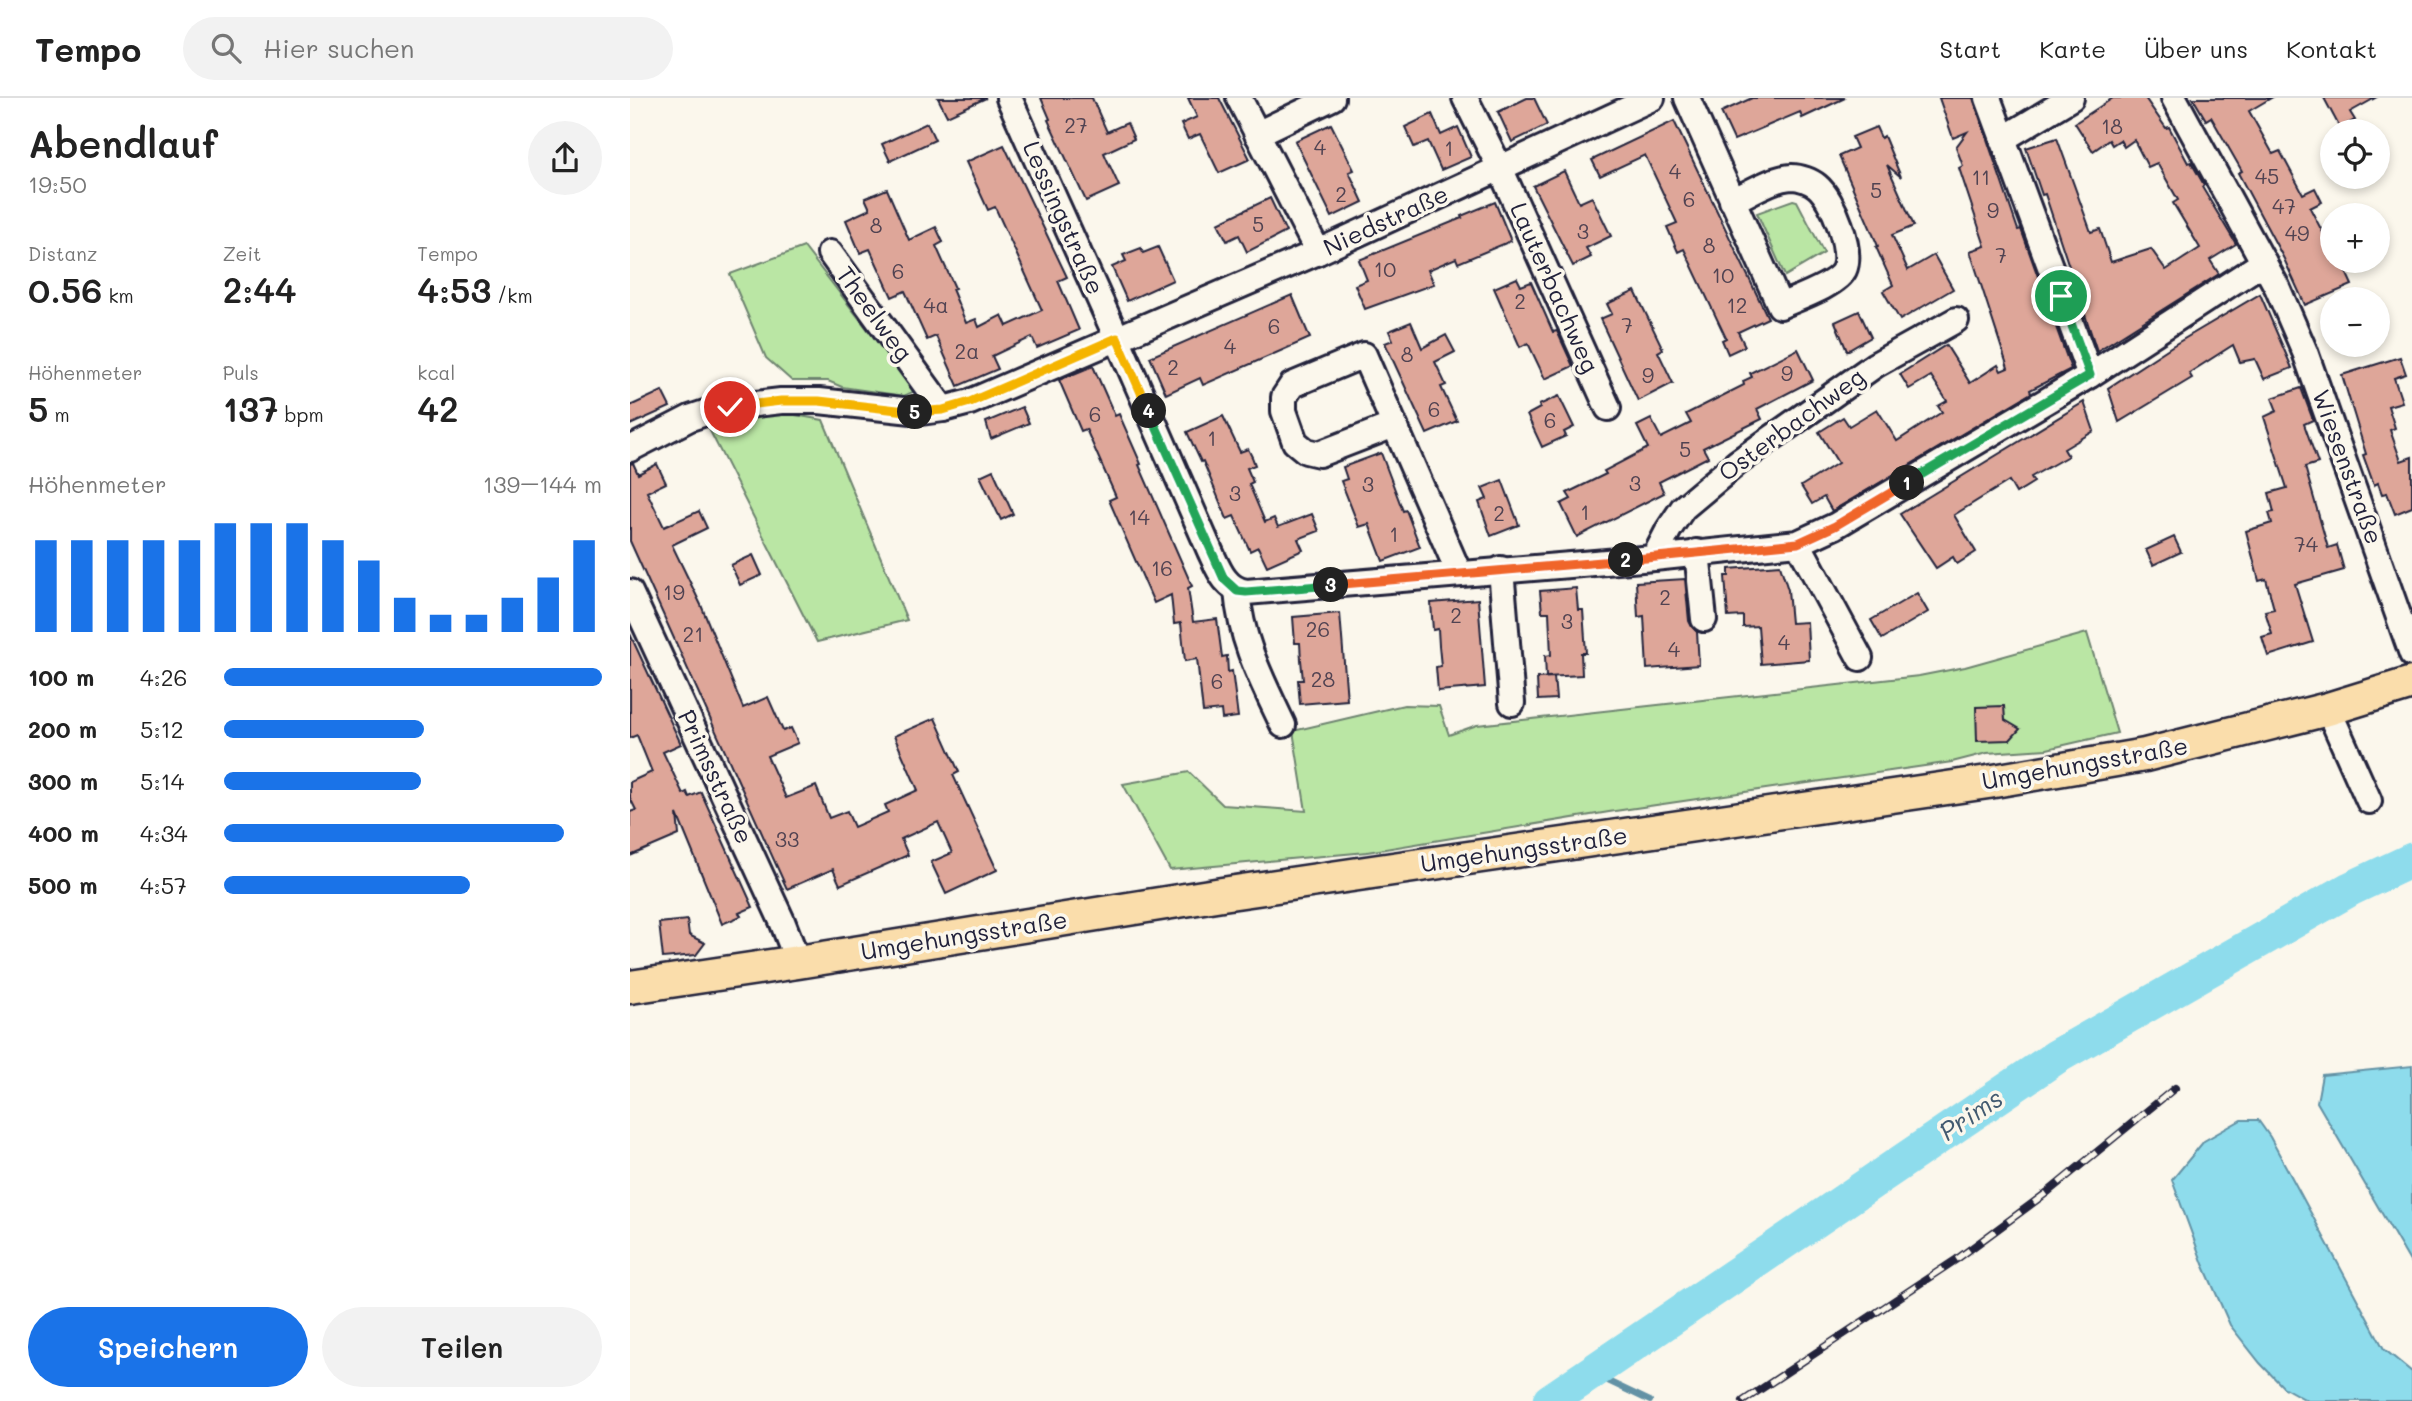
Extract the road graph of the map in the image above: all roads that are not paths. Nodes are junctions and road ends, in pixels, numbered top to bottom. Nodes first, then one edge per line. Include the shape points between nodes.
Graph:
1 (1009, 98) edge
2 (1239, 98) edge
3 (1332, 98) edge
4 (1465, 98) edge
5 (1652, 98) edge
6 (1686, 98) edge
7 (1988, 98) edge
8 (2071, 98) edge
9 (2175, 98) edge
10 (1257, 134) junction
11 (2003, 139) junction
12 (1500, 168) junction
13 (1732, 201) junction
14 (1318, 252) junction
15 (830, 253) dead end
16 (2264, 262) junction
17 (1956, 320) dead end
18 (1117, 338) junction
19 (2090, 375) junction
20 (1608, 408) dead end
21 (943, 410) junction
22 (1394, 425) junction
23 (630, 449) edge
24 (1798, 543) junction
25 (1697, 552) junction
26 (1654, 558) junction
27 (1501, 569) junction
28 (1459, 573) junction
29 (1237, 591) junction
30 (630, 592) edge
31 (1704, 619) dead end
32 (2412, 654) edge
33 (1860, 658) dead end
34 (2412, 682) edge
35 (1512, 702) dead end
36 (2328, 709) junction
37 (1283, 725) dead end
38 (2369, 801) dead end
39 (798, 962) junction
40 (630, 987) edge

1 - 18 street, Lessingstraße
2 - 10 street
3 - 10 street
4 - 12 street, Lauterbachweg
5 - 12 street, Niedstraße
6 - 13 street
7 - 11 street
8 - 11 street
9 - 16 street, Wiesenstraße
10 - 14 street
11 - 19 street
12 - 14 street, Niedstraße
12 - 20 street, Lauterbachweg
13 - 13 street via 1793,177 1818,186 1845,238 1844,270 1826,285 1780,306
14 - 18 street, Niedstraße
15 - 21 street, Theelweg
16 - 19 street
16 - 32 street, Wiesenstraße via 2305,352
17 - 26 street, Osterbachweg via 1875,365 1738,462 1683,508
18 - 21 street, Niedstraße
18 - 29 street, Lessingstraße via 1210,551 1224,579
19 - 24 street via 1835,526
21 - 23 street, Niedstraße via 781,401 690,418
22 - 22 street via 1364,355 1292,385 1284,397 1295,442 1306,451 1319,454
22 - 28 street
24 - 25 street
24 - 33 street
25 - 26 street
25 - 31 street
26 - 27 street
27 - 28 street
27 - 35 street
28 - 29 street
29 - 37 street via 1246,642
30 - 39 street, Primsstraße
34 - 36 main road, Umgehungsstraße
36 - 38 street
36 - 39 main road, Umgehungsstraße via 2145,755 2001,780 1222,894
39 - 40 main road, Umgehungsstraße

